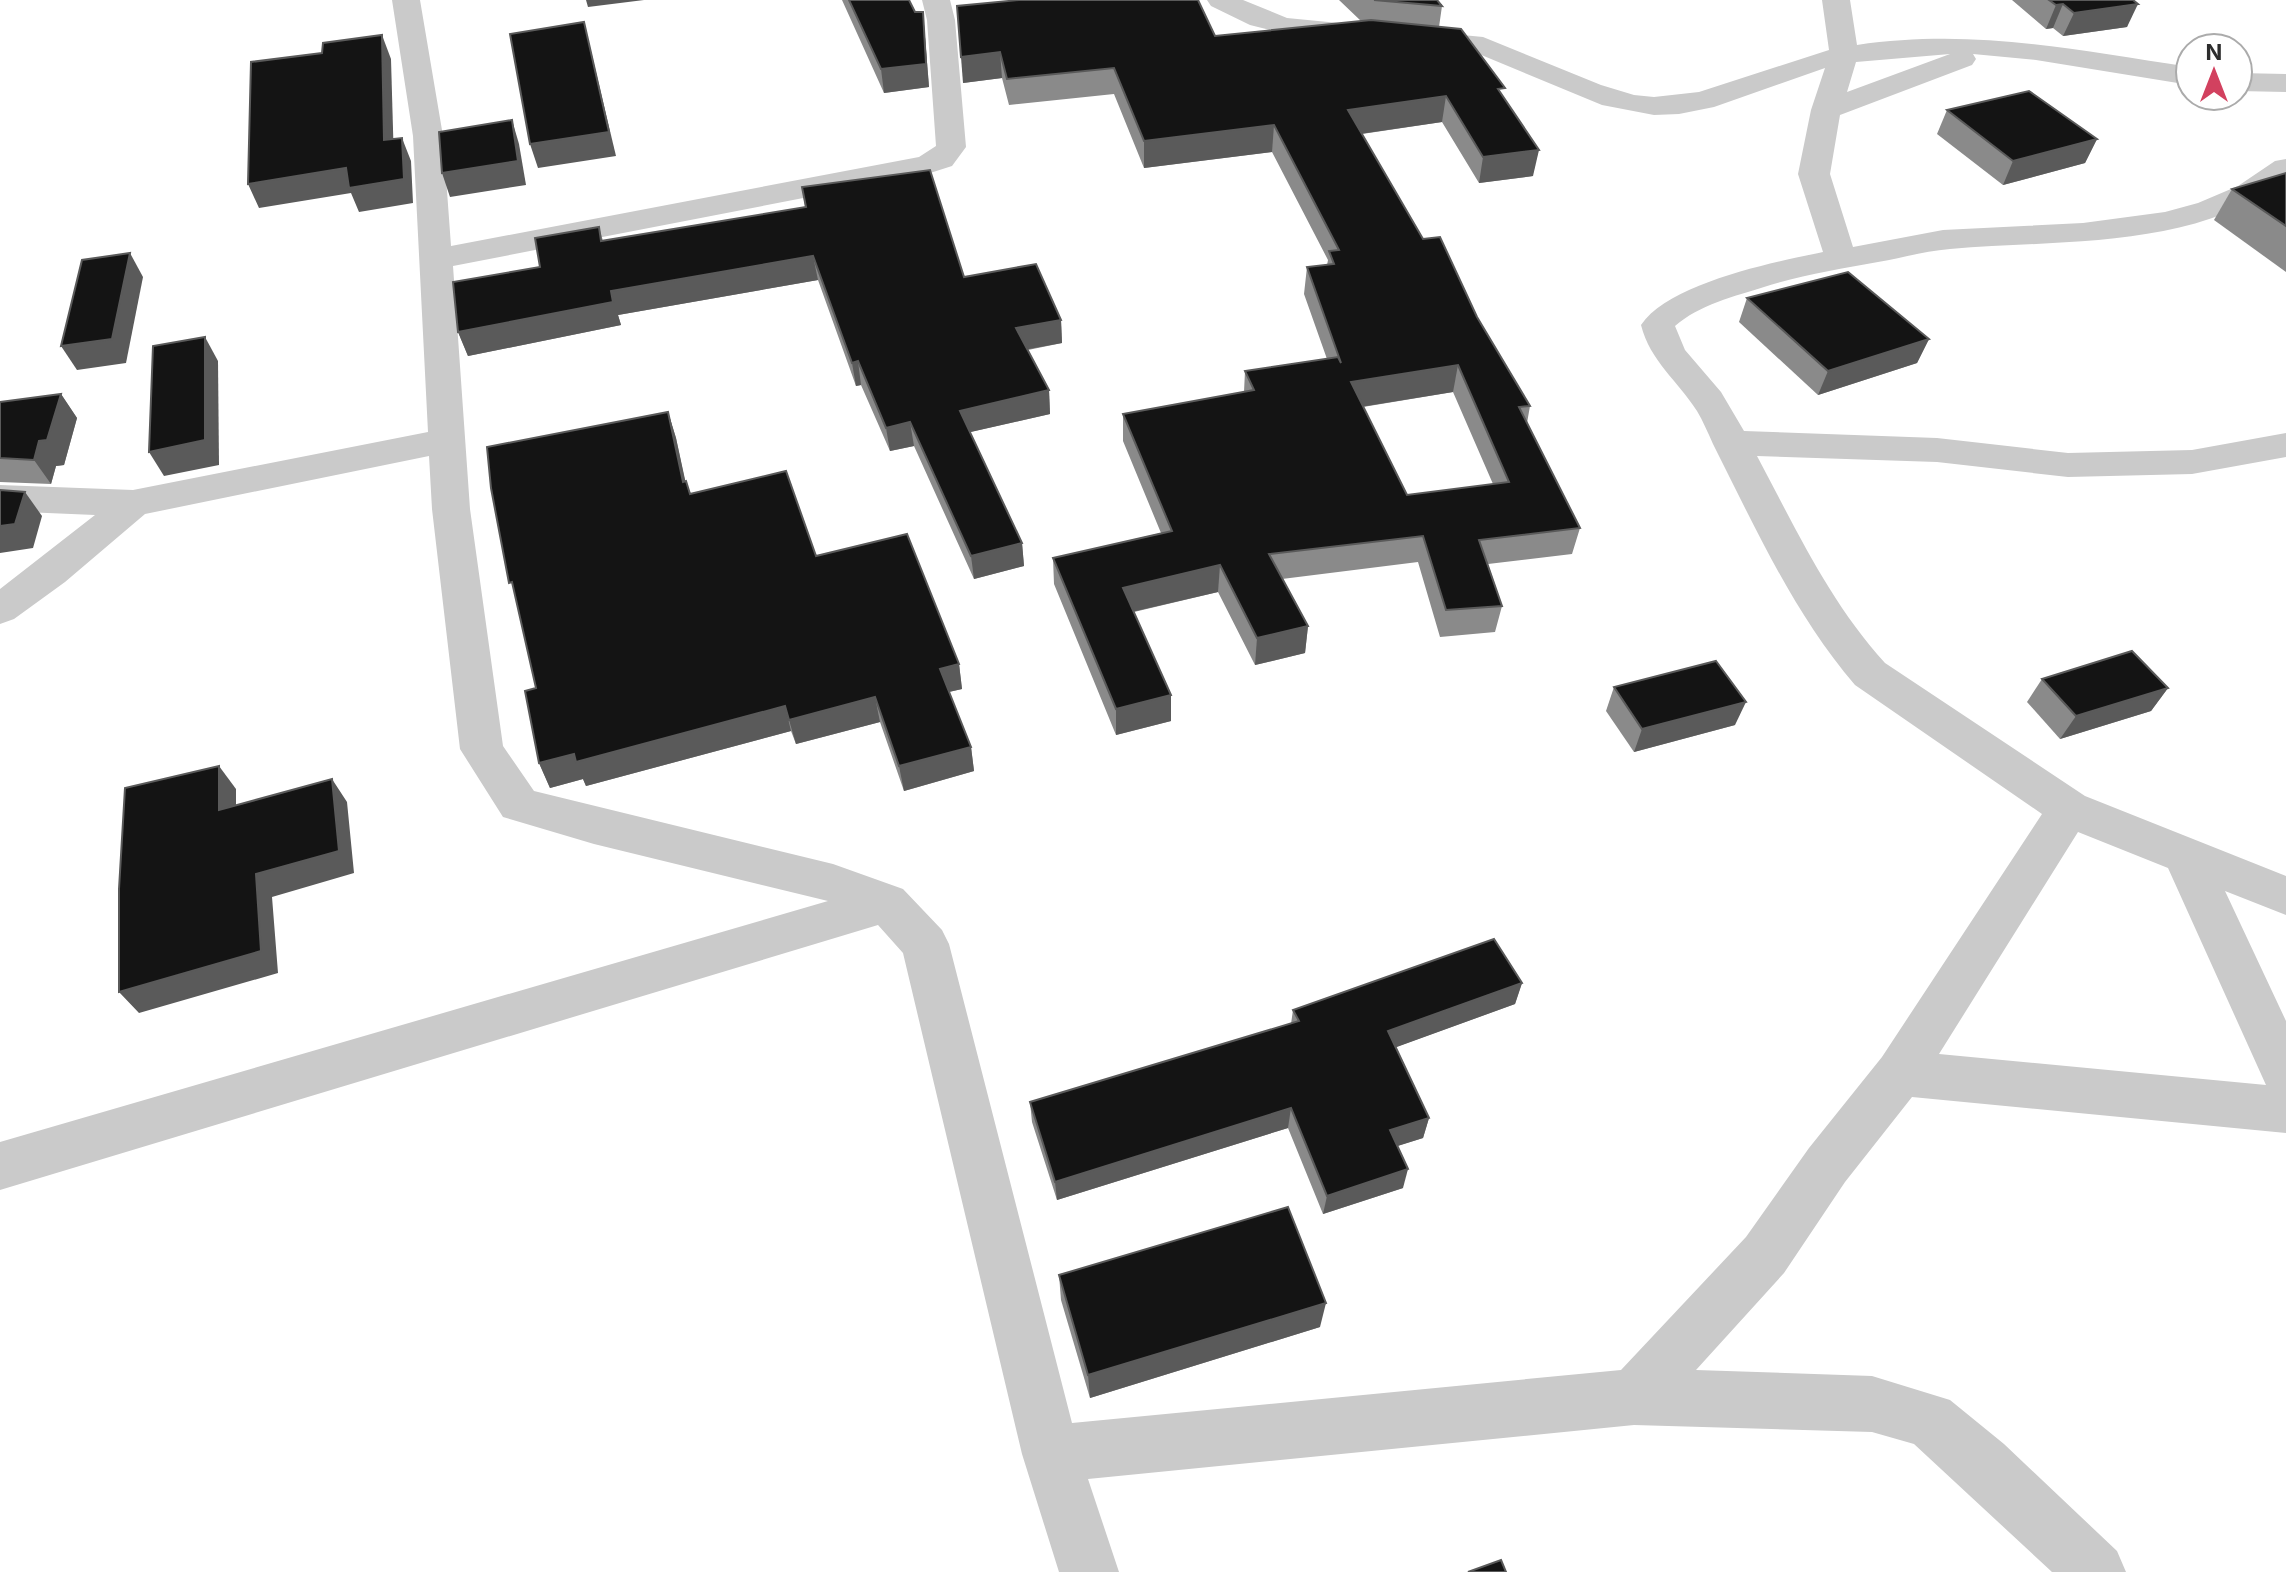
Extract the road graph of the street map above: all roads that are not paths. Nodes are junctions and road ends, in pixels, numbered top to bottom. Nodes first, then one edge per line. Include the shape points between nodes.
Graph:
1 (936, 0) edge
2 (1221, 0) edge
3 (1836, 0) edge
4 (402, 3) edge
5 (1993, 47) junction
6 (1844, 55) junction
7 (2174, 74) edge
8 (2254, 82) edge
9 (2286, 83) edge
10 (1826, 110) junction
11 (2286, 168) edge
12 (436, 259) junction
13 (1841, 259) junction
14 (446, 440) junction
15 (1731, 443) junction
16 (2286, 445) edge
17 (0, 498) edge
18 (133, 503) junction
19 (0, 609) edge
20 (2069, 809) junction
21 (2185, 855) junction
22 (2286, 896) edge
23 (887, 903) junction
24 (1900, 1073) junction
25 (2286, 1075) edge
26 (2286, 1110) edge
27 (0, 1166) edge
28 (1634, 1397) junction
29 (1051, 1454) junction
30 (1089, 1572) edge
31 (2096, 1572) edge

1 - 12 street via 951,147 941,159
2 - 6 street via 1286,26 1483,46 1630,104 1655,107 1687,105 1753,86 1805,63
3 - 6 street
4 - 12 street via 428,136
5 - 6 street via 1941,45
5 - 7 street
5 - 10 street
6 - 10 street
8 - 9 street
10 - 13 street via 1814,174
11 - 13 street via 2266,184 2197,215 2146,228 1949,239
12 - 14 street
13 - 15 street via 1739,283 1668,311 1658,325 1673,361 1709,401
14 - 18 street
14 - 23 street via 482,749 519,805 833,883
15 - 16 street via 1937,450 2068,465 2192,462
15 - 20 street via 1845,649 1870,674
17 - 18 street
18 - 19 street
20 - 21 street
20 - 24 street
21 - 22 street
21 - 25 street
23 - 27 street
23 - 29 street via 925,944
24 - 26 street
24 - 28 street via 1765,1255
28 - 29 street
28 - 31 street via 1872,1404 1930,1420
29 - 30 street

